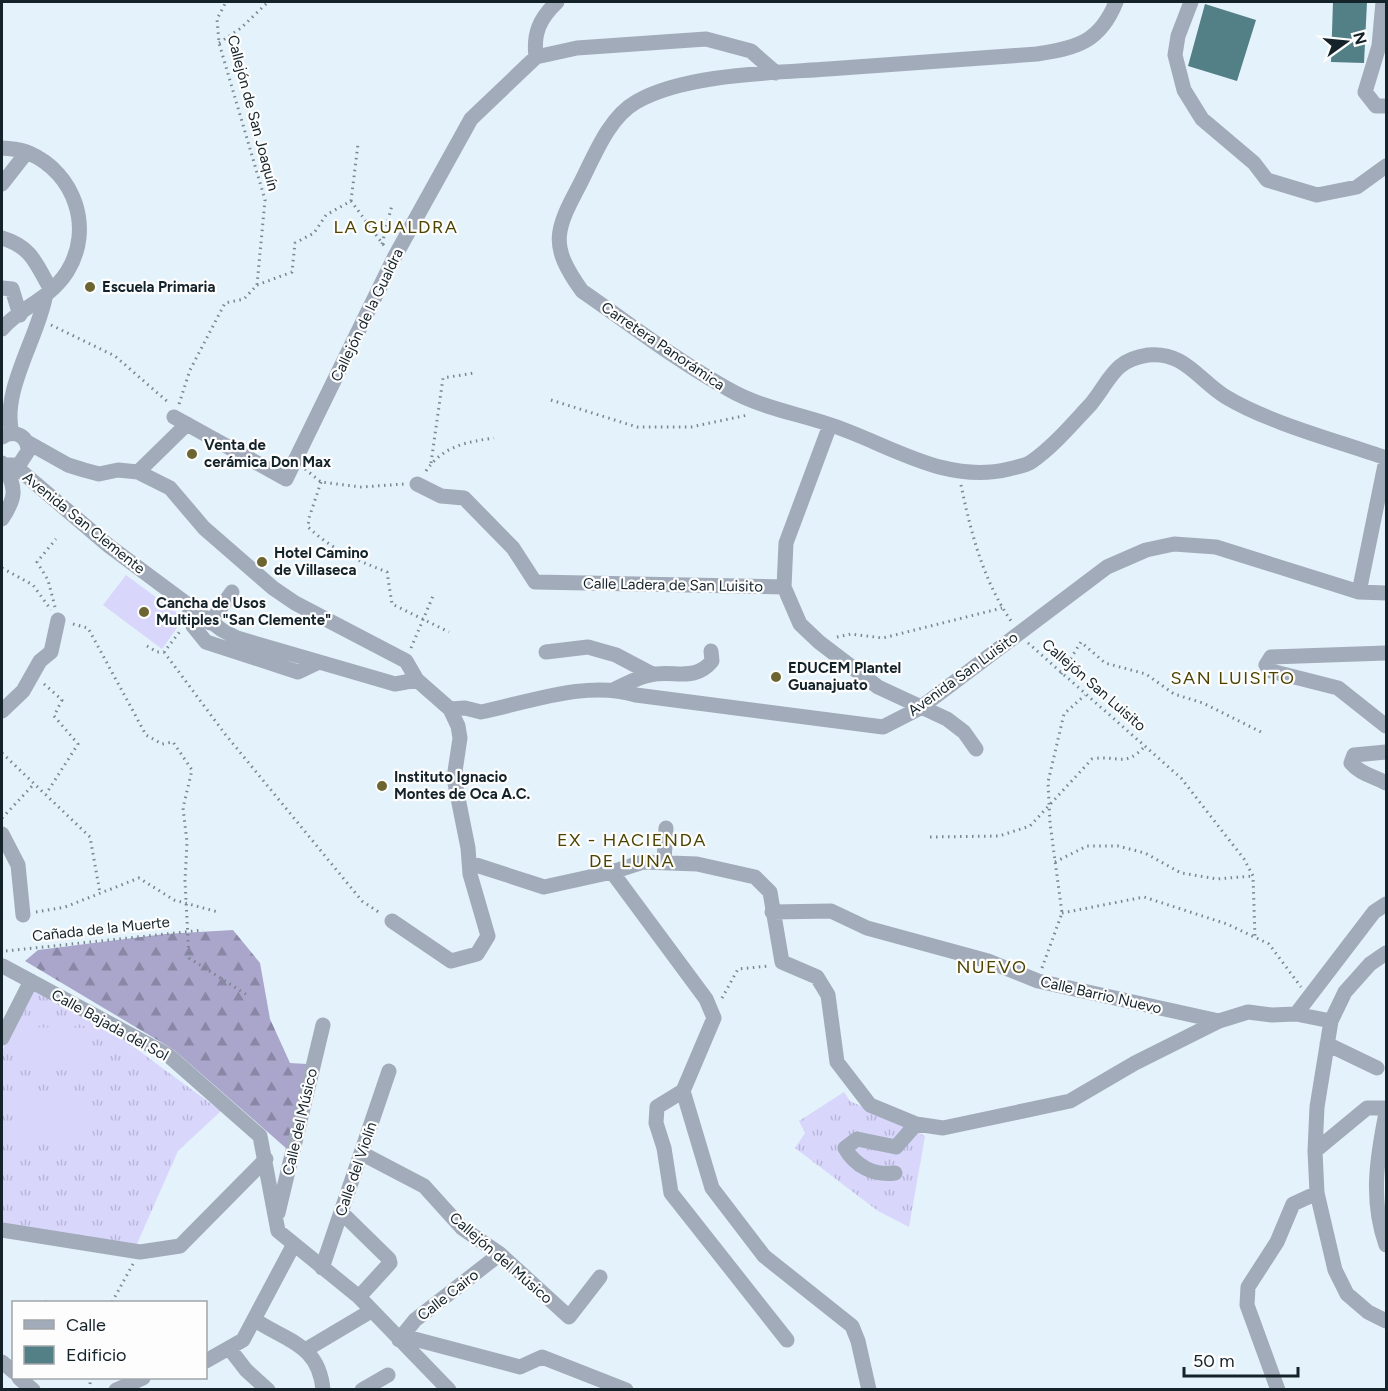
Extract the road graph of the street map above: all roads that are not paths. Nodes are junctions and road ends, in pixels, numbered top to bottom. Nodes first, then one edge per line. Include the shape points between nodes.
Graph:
1 (557, 2) edge
2 (1116, 2) edge
3 (1191, 2) edge
4 (1383, 2) edge
5 (536, 57) junction
6 (776, 73) junction
7 (1386, 106) edge
8 (2, 148) edge
9 (27, 152) junction
10 (1386, 166) edge
11 (2, 184) edge
12 (2, 238) edge
13 (2, 288) edge
14 (48, 294) junction
15 (20, 315) junction
16 (2, 329) edge
17 (830, 424) junction
18 (7, 435) edge
19 (27, 442) junction
20 (1386, 459) edge
21 (7, 465) edge
22 (138, 472) junction
23 (417, 484) road end
24 (2, 519) edge
25 (784, 586) junction
26 (232, 592) dead end
27 (1359, 592) junction
28 (1386, 594) edge
29 (189, 607) junction
30 (58, 620) road end
31 (210, 623) junction
32 (711, 651) dead end
33 (546, 652) dead end
34 (1386, 653) edge
35 (319, 662) junction
36 (652, 674) junction
37 (417, 680) junction
38 (615, 689) junction
39 (920, 708) junction
40 (450, 709) junction
41 (2, 711) edge
42 (1386, 726) edge
43 (976, 749) dead end
44 (1386, 752) edge
45 (1386, 783) edge
46 (666, 828) dead end
47 (2, 834) edge
48 (664, 861) junction
49 (470, 863) junction
50 (612, 872) junction
51 (1384, 901) edge
52 (771, 912) junction
53 (23, 915) road end
54 (392, 921) road end
55 (1386, 954) edge
56 (2, 959) edge
57 (31, 981) junction
58 (1296, 1014) junction
59 (1219, 1021) junction
60 (1331, 1021) junction
61 (323, 1025) dead end
62 (2, 1038) edge
63 (1327, 1044) junction
64 (1377, 1068) dead end
65 (390, 1071) dead end
66 (683, 1091) junction
67 (1386, 1108) edge
68 (1386, 1113) edge
69 (916, 1124) junction
70 (1315, 1151) junction
71 (361, 1153) junction
72 (266, 1159) junction
73 (895, 1173) dead end
74 (1317, 1193) junction
75 (341, 1212) junction
76 (277, 1219) junction
77 (2, 1230) edge
78 (294, 1244) junction
79 (1386, 1245) edge
80 (500, 1254) junction
81 (322, 1268) junction
82 (600, 1277) dead end
83 (359, 1297) junction
84 (371, 1311) junction
85 (255, 1320) junction
86 (1386, 1321) edge
87 (401, 1338) junction
88 (787, 1340) dead end
89 (229, 1348) junction
90 (306, 1348) junction
91 (207, 1360) edge
92 (388, 1375) dead end
93 (138, 1379) edge
94 (116, 1389) edge
95 (267, 1389) edge
96 (323, 1389) edge
97 (362, 1389) edge
98 (449, 1389) edge
99 (626, 1389) edge
100 (869, 1389) edge
101 (1278, 1389) edge

1 - 5 street via 543,16 534,39
2 - 6 street, Carretera Panorámica via 1108,22 1089,40 1068,49
3 - 10 street via 1175,55 1184,90 1202,119 1254,163 1267,180 1317,195 1357,187
4 - 7 street via 1379,46 1365,92 1376,105
5 - 6 street via 577,48 706,39 751,51
5 - 22 street, Callejón de la Gualdra via 471,119 394,258 286,479 180,421
6 - 17 street, Carretera Panorámica via 696,82 663,90 634,103 611,125 560,223 558,246 568,273 582,291 729,390 776,410
8 - 9 street
9 - 11 street
9 - 14 street via 60,176 76,204 80,225 76,251 66,273
12 - 14 street via 18,243 30,254
13 - 15 street via 12,289
14 - 15 street
14 - 18 street via 11,397
15 - 16 street
17 - 20 street, Carretera Panorámica via 937,468 1000,471 1030,463 1093,401 1112,372 1129,360 1149,355 1171,356 1188,364 1224,396 1251,410
17 - 25 street via 786,543
18 - 19 street via 19,434
19 - 21 street via 27,456
19 - 22 street via 68,465 92,472
20 - 27 street
21 - 24 street via 14,486 11,504
21 - 29 street, Avenida San Clemente
22 - 37 street via 170,488 204,528 273,588 406,661
23 - 25 street, Calle Ladera de San Luisito via 441,496 464,498 513,548 535,582
25 - 39 street, Calle Ladera de San Luisito via 801,624 819,642 878,687
26 - 31 street
27 - 28 street, Avenida San Luisito
27 - 39 street, Avenida San Luisito via 1216,548 1174,544 1146,550 1107,567
29 - 31 street, Avenida San Clemente
29 - 35 street via 193,626 206,642 298,672
30 - 41 street via 51,652 37,666 23,691
31 - 35 street, Avenida San Clemente via 237,638
32 - 36 street via 712,661 705,670 678,676
33 - 36 street via 588,647 616,655
34 - 42 street via 1270,657 1266,665 1271,671 1338,688
35 - 37 street, Avenida San Clemente via 395,684
36 - 38 street
37 - 40 street
38 - 39 street, Avenida San Luisito via 883,727
38 - 40 street, Avenida San Luisito via 592,689 481,712
39 - 43 street, Calle Ladera de San Luisito via 964,732
40 - 49 street via 459,726 454,778
44 - 45 street via 1354,755 1351,763 1358,772
46 - 48 street
47 - 53 street via 18,865
48 - 50 street via 643,862
48 - 52 street via 755,877 770,892
49 - 50 street via 544,887
49 - 54 street via 488,936 477,954 451,961
50 - 66 street via 706,999 714,1018
51 - 58 street
52 - 59 street, Calle Barrio Nuevo via 831,911 867,928 988,961 1038,981
52 - 69 street via 783,962 817,977 828,994 837,1062 870,1105
55 - 60 street via 1370,964 1345,992
56 - 57 street, Calle Bajada del Sol
57 - 62 street
57 - 72 street, Calle Bajada del Sol via 168,1055 260,1136
58 - 59 street, Calle Barrio Nuevo via 1248,1012
58 - 60 street, Calle Barrio Nuevo
59 - 69 street via 1070,1101 943,1128
60 - 63 street
61 - 76 street, Calle del Músico
63 - 64 street
63 - 70 street
65 - 71 street, Calle del Violín
66 - 88 street via 657,1107 656,1123 671,1193
66 - 100 street via 712,1188 764,1256 852,1326
67 - 70 street via 1367,1108
68 - 79 street via 1376,1161 1376,1210
69 - 73 street via 896,1147 857,1139 844,1148 852,1161 881,1175
70 - 74 street
71 - 75 street, Calle del Violín
71 - 80 street, Callejón del Músico via 424,1186 462,1228
72 - 76 street, Calle Bajada del Sol
72 - 77 street via 180,1246 140,1252
74 - 86 street via 1335,1270 1347,1294
74 - 101 street via 1293,1204 1277,1242 1248,1287 1246,1305
75 - 81 street, Calle del Violín
75 - 83 street via 390,1263
76 - 78 street, Calle Bajada del Sol via 279,1231
78 - 81 street, Calle Bajada del Sol
78 - 85 street
80 - 82 street, Callejón del Músico via 569,1317
80 - 87 street, Calle Cairo via 415,1320
81 - 83 street, Calle Bajada del Sol
83 - 84 street, Calle Bajada del Sol
84 - 87 street, Calle Bajada del Sol
84 - 90 street
85 - 89 street via 243,1340
85 - 90 street
87 - 98 street, Calle Bajada del Sol
87 - 99 street via 520,1367 542,1357
89 - 91 street
89 - 95 street
90 - 96 street via 322,1378
92 - 97 street
93 - 94 street

